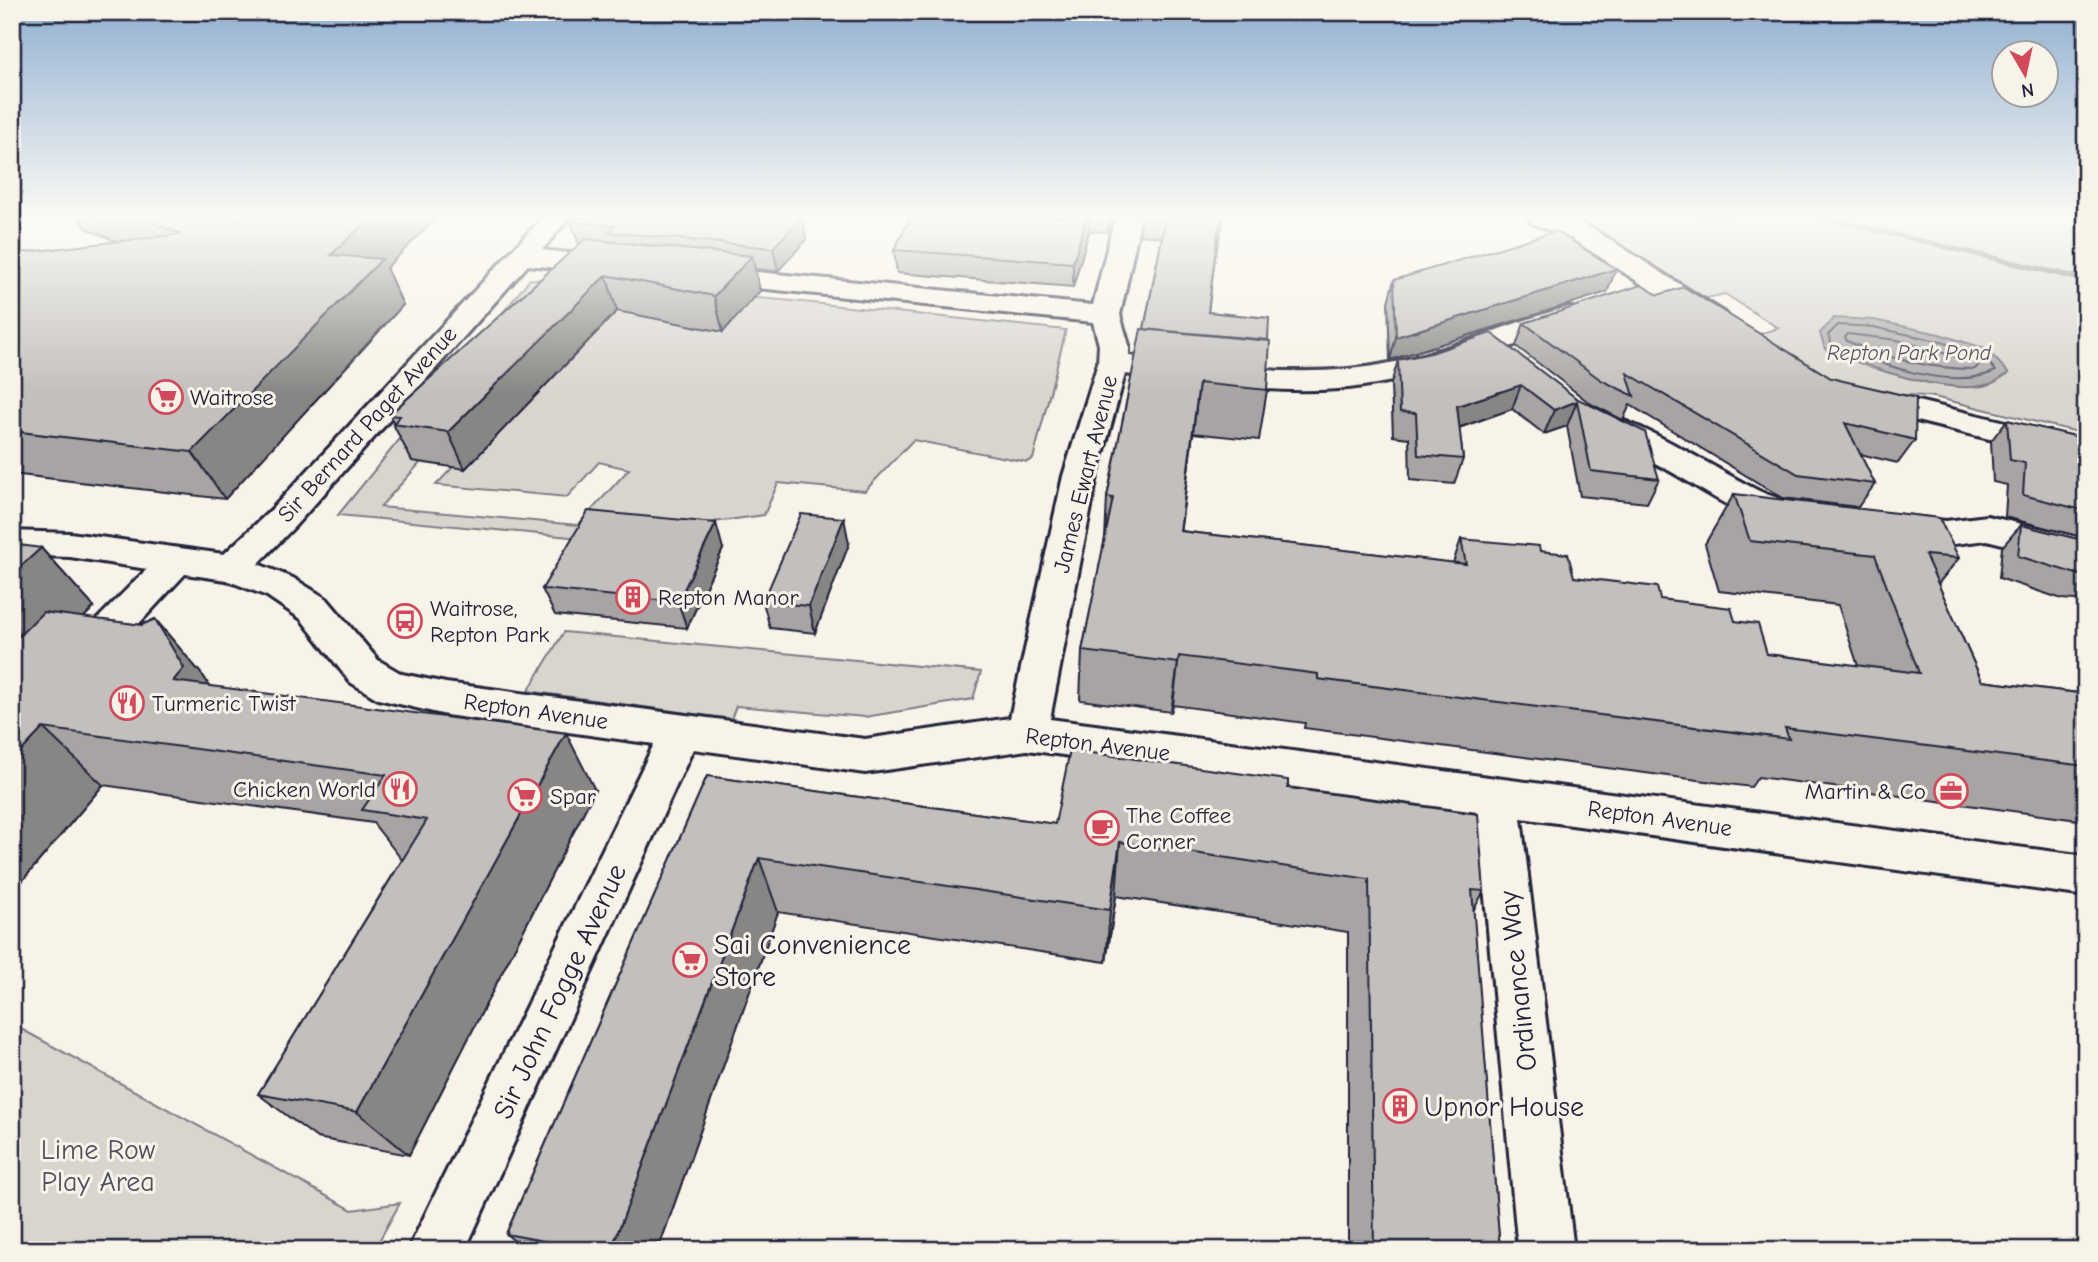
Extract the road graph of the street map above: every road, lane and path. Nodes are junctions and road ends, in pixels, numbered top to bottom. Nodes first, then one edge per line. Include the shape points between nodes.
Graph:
1 (501, 276) edge
2 (714, 276) edge
3 (1114, 276) edge
4 (1646, 276) edge
5 (1661, 286) junction
6 (1628, 295) edge
7 (1598, 306) edge
8 (1105, 316) junction
9 (1737, 332) edge
10 (1489, 343) junction
11 (1113, 363) junction
12 (1516, 364) edge
13 (1838, 388) edge
14 (1579, 413) edge
15 (2086, 452) edge
16 (1811, 517) edge
17 (1870, 524) edge
18 (12, 530) edge
19 (12, 543) edge
20 (70, 545) junction
21 (2086, 552) edge
22 (177, 560) junction
23 (232, 568) junction
24 (12, 732) edge
25 (680, 732) junction
26 (1027, 733) junction
27 (1497, 796) junction
28 (2086, 876) edge
29 (436, 1250) edge
30 (1546, 1250) edge

1 - 23 street, Sir Bernard Paget Avenue via 283,518
2 - 8 street
3 - 8 street, James Ewart Avenue
4 - 5 street
5 - 6 street
5 - 9 street
7 - 10 street
8 - 11 street, James Ewart Avenue via 1114,345
10 - 11 street via 1401,371 1330,380
10 - 12 street
11 - 26 street, James Ewart Avenue via 1080,477
13 - 15 street via 1900,409
14 - 16 street via 1765,509
17 - 21 street via 1946,533 1987,528
18 - 20 street, Repton Avenue
19 - 20 street, Repton Avenue
20 - 22 street, Repton Avenue
22 - 23 street, Repton Avenue
22 - 24 street
23 - 25 street, Repton Avenue via 280,587 314,609 364,671 392,688
25 - 26 street, Repton Avenue via 864,756
25 - 29 street, Sir John Fogge Avenue
26 - 27 street, Repton Avenue
27 - 28 street, Repton Avenue
27 - 30 street, Ordinance Way

